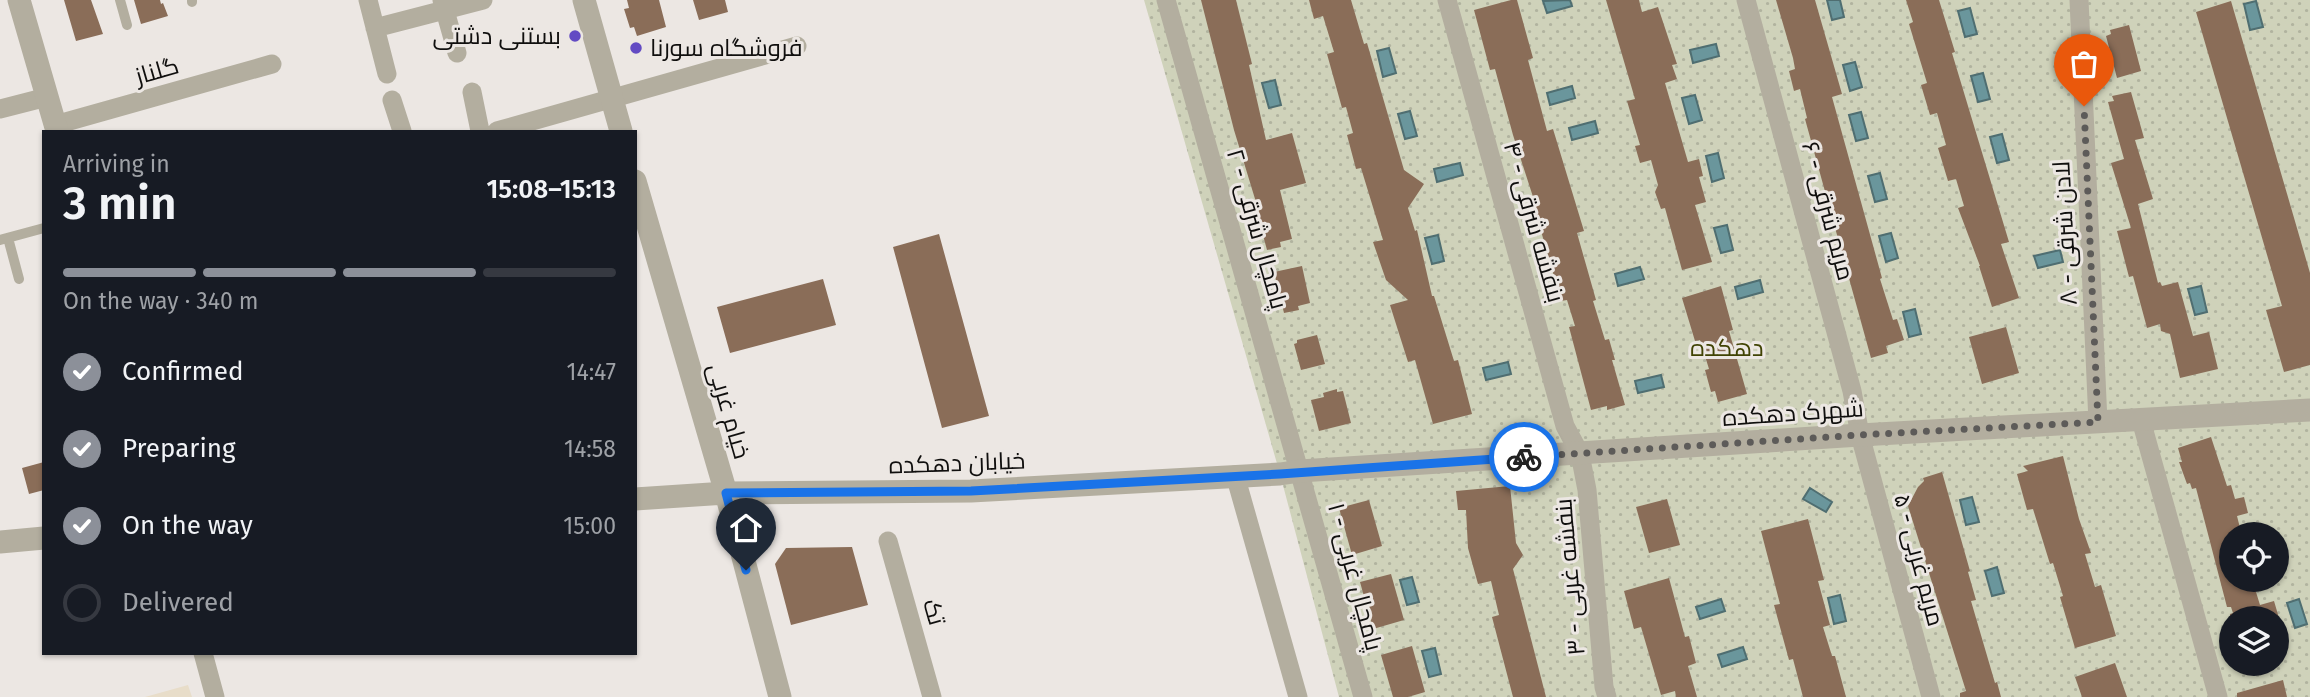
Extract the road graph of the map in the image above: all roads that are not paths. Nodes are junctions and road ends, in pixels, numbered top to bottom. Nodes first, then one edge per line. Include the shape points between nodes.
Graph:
1 (19, 0) edge
2 (120, 0) edge
3 (368, 0) edge
4 (483, 0) edge
5 (584, 0) edge
6 (1166, 0) edge
7 (1447, 0) edge
8 (1746, 0) edge
9 (2079, 0) edge
10 (443, 5) edge
11 (127, 25) dead end
12 (375, 28) junction
13 (797, 46) dead end
14 (457, 53) dead end
15 (272, 64) dead end
16 (387, 74) dead end
17 (472, 92) dead end
18 (47, 97) junction
19 (611, 99) junction
20 (392, 100) dead end
21 (0, 109) edge
22 (56, 128) edge
23 (402, 130) edge
24 (480, 130) edge
25 (501, 130) edge
26 (621, 130) edge
27 (637, 188) edge
28 (42, 229) edge
29 (4, 239) edge
30 (19, 279) dead end
31 (2310, 410) edge
32 (2141, 420) junction
33 (2098, 422) junction
34 (1860, 435) junction
35 (1580, 454) junction
36 (1290, 472) junction
37 (1235, 475) junction
38 (726, 493) junction
39 (637, 499) edge
40 (42, 538) edge
41 (888, 541) dead end
42 (0, 542) edge
43 (204, 655) edge
44 (215, 697) edge
45 (780, 697) edge
46 (932, 697) edge
47 (1298, 697) edge
48 (1363, 697) edge
49 (1607, 697) edge
50 (1931, 697) edge
51 (2218, 697) edge

1 - 18 street
2 - 11 lane
3 - 12 street
4 - 10 street
5 - 19 street
6 - 36 street, پامچال شرقی - ۲
7 - 35 street, بنفشه شرقی - ۴ via 1565,426
8 - 34 street, مریم شرقی - ۶
9 - 33 street, لادن شرقی - ۸
10 - 12 street
10 - 14 street
12 - 16 street
13 - 19 street
15 - 22 street, گلناز
17 - 24 street
18 - 21 street
18 - 22 street
19 - 25 street
19 - 26 street
20 - 23 street
27 - 38 street, خیام غربی
28 - 29 lane
29 - 30 lane
31 - 32 street, شهرک دهکده
32 - 33 street, شهرک دهکده
32 - 51 street
33 - 34 street, شهرک دهکده
34 - 35 street, شهرک دهکده
34 - 50 street, مریم غربی - ۵
35 - 36 street, شهرک دهکده
35 - 49 street, بنفشه غربی - ۳
36 - 37 street, خیابان دهکده
36 - 48 street, پامچال غربی - ۱
37 - 38 street, خیابان دهکده via 971,491
37 - 47 street
38 - 39 street, خیابان دهکده
38 - 45 street, خیام غربی
40 - 42 street
41 - 46 street, تک
43 - 44 street

